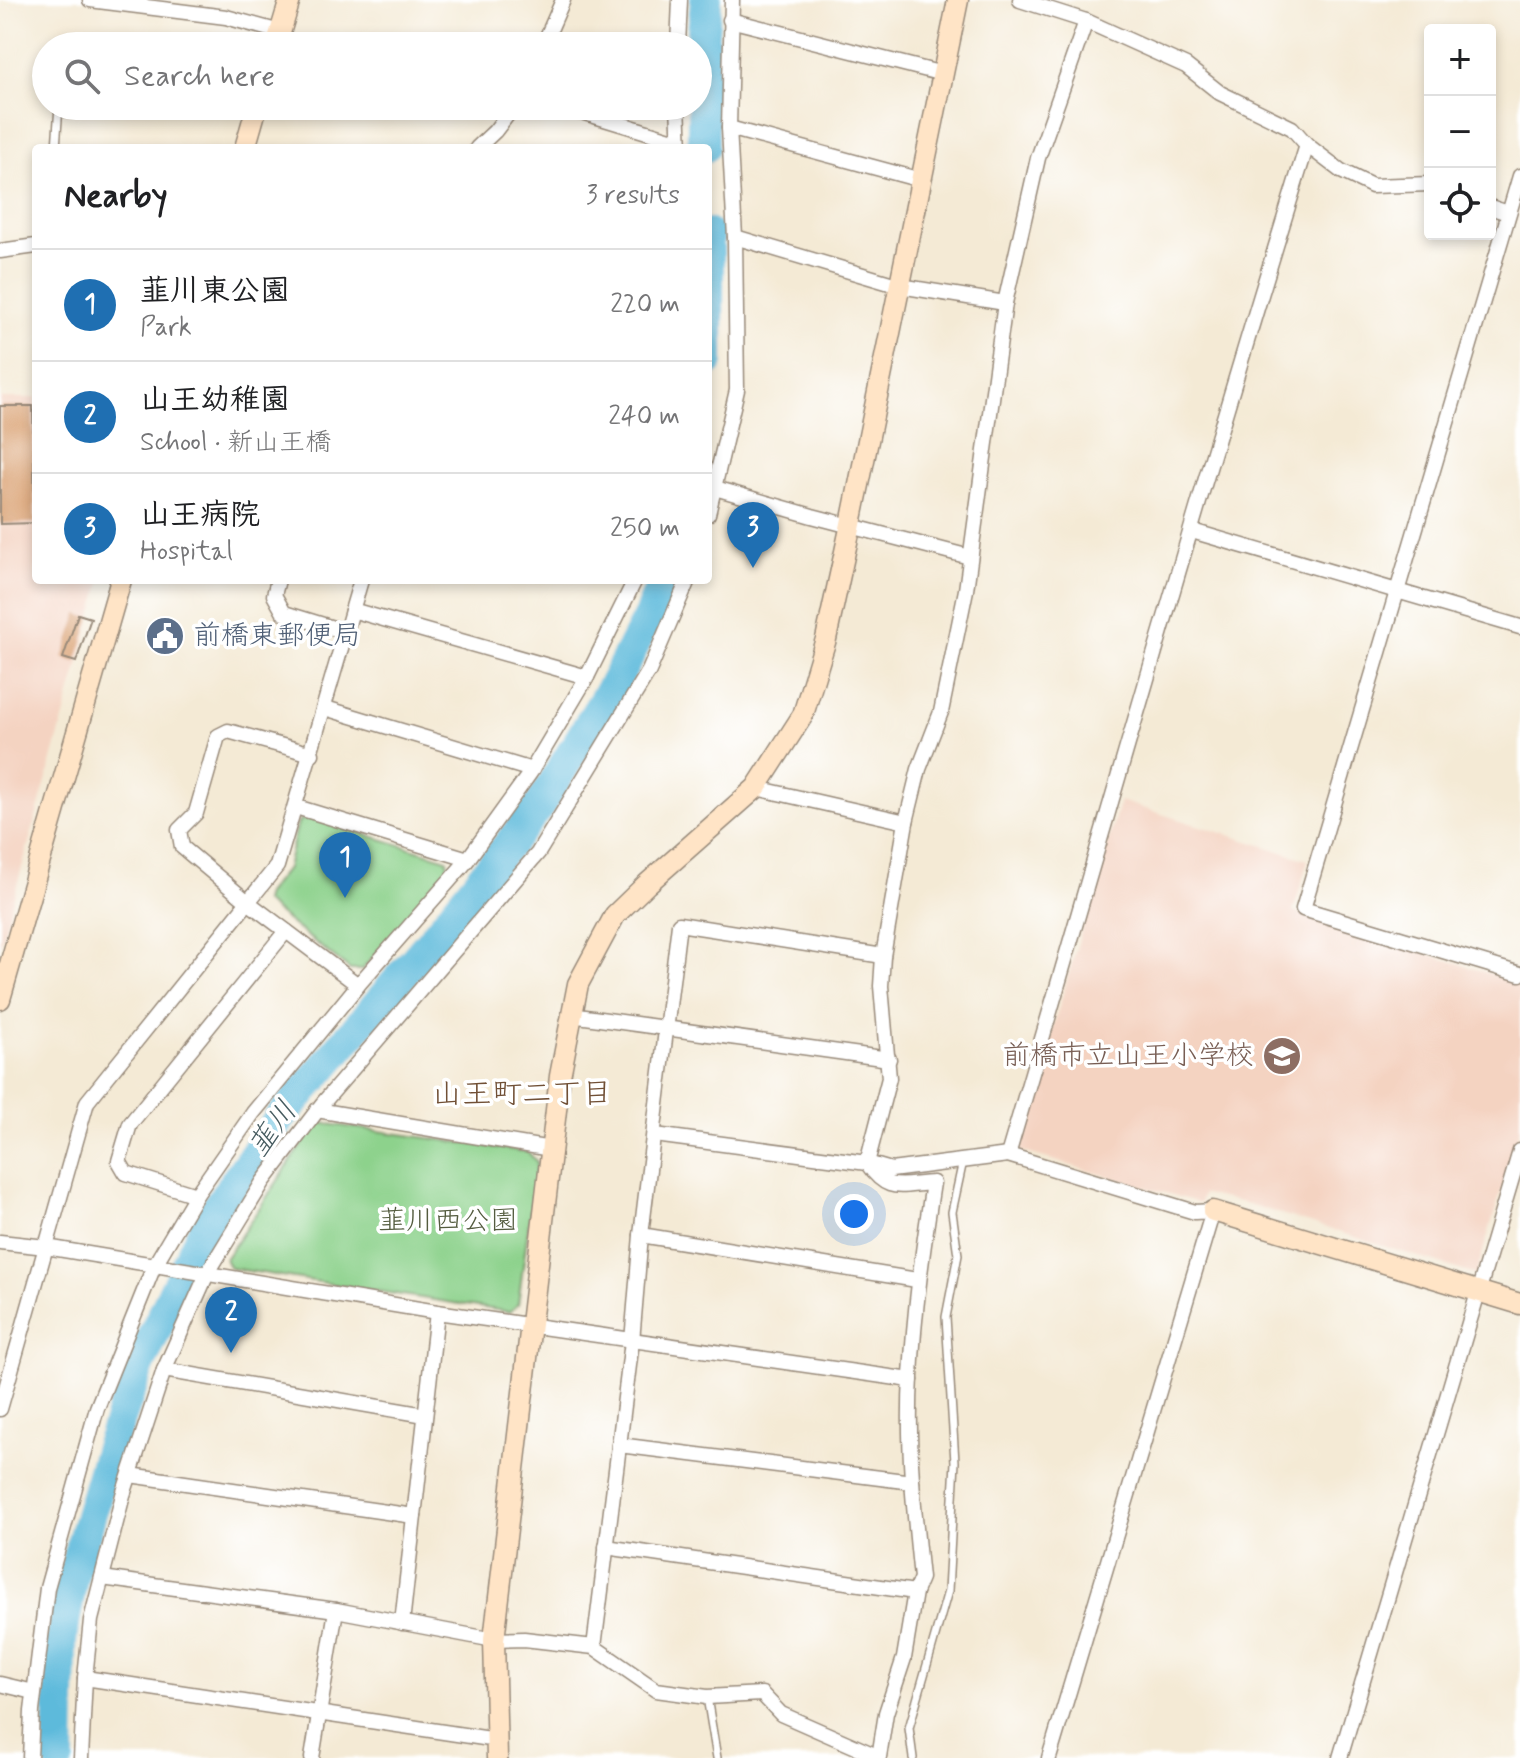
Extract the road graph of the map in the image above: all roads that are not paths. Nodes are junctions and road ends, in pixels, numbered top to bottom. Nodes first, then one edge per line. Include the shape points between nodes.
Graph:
1 (90, 0) edge
2 (290, 0) edge
3 (563, 0) edge
4 (680, 0) edge
5 (732, 0) edge
6 (958, 0) edge
7 (1020, 0) edge
8 (730, 20) junction
9 (1086, 21) junction
10 (261, 32) edge
11 (280, 32) edge
12 (549, 32) edge
13 (679, 32) edge
14 (943, 74) junction
15 (58, 120) edge
16 (253, 120) edge
17 (503, 120) edge
18 (604, 120) edge
19 (679, 120) edge
20 (729, 128) junction
21 (56, 144) edge
22 (246, 144) edge
23 (481, 144) edge
24 (677, 144) edge
25 (680, 144) edge
26 (1307, 145) junction
27 (1520, 176) edge
28 (921, 180) junction
29 (1424, 184) edge
30 (1496, 209) edge
31 (1508, 213) junction
32 (735, 237) junction
33 (32, 247) edge
34 (0, 251) edge
35 (900, 286) junction
36 (1005, 303) junction
37 (712, 487) edge
38 (851, 524) junction
39 (1192, 531) junction
40 (970, 557) junction
41 (120, 584) edge
42 (277, 584) edge
43 (360, 584) edge
44 (631, 584) edge
45 (686, 584) edge
46 (1396, 589) junction
47 (352, 610) junction
48 (1520, 627) edge
49 (346, 632) junction
50 (587, 677) junction
51 (325, 708) junction
52 (312, 754) junction
53 (532, 770) junction
54 (756, 788) junction
55 (296, 807) junction
56 (906, 822) junction
57 (468, 859) junction
58 (249, 903) junction
59 (286, 931) junction
60 (883, 956) junction
61 (1520, 974) edge
62 (358, 985) junction
63 (0, 999) edge
64 (571, 1015) junction
65 (667, 1030) junction
66 (889, 1059) junction
67 (317, 1110) junction
68 (655, 1135) junction
69 (551, 1149) junction
70 (1520, 1151) edge
71 (1008, 1155) junction
72 (963, 1161) junction
73 (867, 1163) junction
74 (196, 1195) junction
75 (1213, 1211) junction
76 (641, 1235) junction
77 (0, 1242) edge
78 (46, 1247) junction
79 (161, 1267) junction
80 (201, 1274) junction
81 (917, 1280) junction
82 (1479, 1291) junction
83 (1520, 1304) edge
84 (437, 1312) junction
85 (531, 1326) junction
86 (632, 1341) junction
87 (164, 1370) junction
88 (911, 1380) junction
89 (0, 1409) edge
90 (425, 1415) junction
91 (619, 1445) junction
92 (130, 1475) junction
93 (912, 1482) junction
94 (414, 1516) junction
95 (606, 1547) junction
96 (102, 1578) junction
97 (915, 1592) junction
98 (336, 1610) junction
99 (402, 1623) junction
100 (494, 1640) junction
101 (594, 1647) junction
102 (85, 1678) junction
103 (0, 1684) edge
104 (34, 1692) junction
105 (707, 1697) junction
106 (320, 1713) junction
107 (497, 1749) edge
108 (30, 1758) edge
109 (81, 1758) edge
110 (312, 1758) edge
111 (717, 1758) edge
112 (913, 1758) edge
113 (1049, 1758) edge
114 (1340, 1758) edge

1 - 10 street via 226,17
2 - 11 street
3 - 12 street
4 - 13 street
5 - 8 street
6 - 14 street
7 - 9 street
8 - 14 street
8 - 20 street
9 - 26 street via 1186,66 1220,93 1292,128
9 - 36 street via 1038,158
14 - 28 street
15 - 21 lane
16 - 22 street
17 - 23 street
18 - 24 street
19 - 25 street
20 - 28 street
20 - 32 street
26 - 29 street via 1372,186
26 - 39 street
27 - 31 street
28 - 35 street
30 - 31 street
31 - 46 street
32 - 35 street
32 - 37 street via 737,390
33 - 34 street
35 - 36 street
35 - 38 street
36 - 40 street
37 - 38 street
38 - 40 street
38 - 54 street via 803,715
39 - 46 street
39 - 71 street
40 - 56 street via 941,712
41 - 63 street
42 - 49 street via 274,595 284,613
43 - 47 street
44 - 50 street
45 - 67 street via 649,671 538,853
46 - 48 street
46 - 61 street via 1303,909
47 - 49 street
47 - 50 street
49 - 51 street
50 - 53 street
51 - 52 street
51 - 53 street
52 - 55 street
52 - 58 street via 228,731 218,736 196,813 179,830 182,847
53 - 57 street
54 - 56 street
54 - 64 street via 615,915 578,984
55 - 57 street
55 - 58 street via 277,866
56 - 60 street
57 - 62 street
58 - 59 street
58 - 78 street via 87,1102
59 - 62 street
59 - 74 street via 130,1124 119,1161 126,1173
60 - 65 street via 679,924
60 - 66 street
62 - 74 street via 253,1113
64 - 65 street
64 - 69 street
65 - 66 street
65 - 68 street
66 - 73 street
67 - 69 street
67 - 80 street
68 - 73 street
68 - 76 street
69 - 85 street
70 - 82 street
71 - 72 street
71 - 75 street via 1195,1212
72 - 73 street via 891,1170
72 - 112 lane via 952,1212 958,1255 946,1317 955,1462 948,1591 909,1728
73 - 81 street via 888,1185 933,1183
74 - 79 street
75 - 82 street
75 - 113 street
76 - 81 street
76 - 86 street
77 - 78 street
78 - 79 street
78 - 89 street
79 - 80 street
79 - 104 street via 97,1408 47,1588
80 - 84 street
80 - 87 street
81 - 88 street
82 - 83 street
82 - 114 street
84 - 85 street
84 - 90 street
85 - 86 street
85 - 100 street
86 - 88 street
86 - 91 street
87 - 90 street
87 - 92 street
88 - 93 street
90 - 94 street
91 - 93 street
91 - 95 street
92 - 94 street
92 - 96 street
93 - 97 street via 921,1578
94 - 99 street
95 - 97 street
95 - 101 street
96 - 98 street
96 - 102 street
97 - 105 street via 879,1757 781,1714 762,1694
98 - 99 street
98 - 106 street
99 - 100 street
100 - 101 street
100 - 107 street
101 - 105 street via 656,1690
102 - 106 street
102 - 109 street
103 - 104 street
104 - 108 street
105 - 111 lane
106 - 107 street
106 - 110 street

